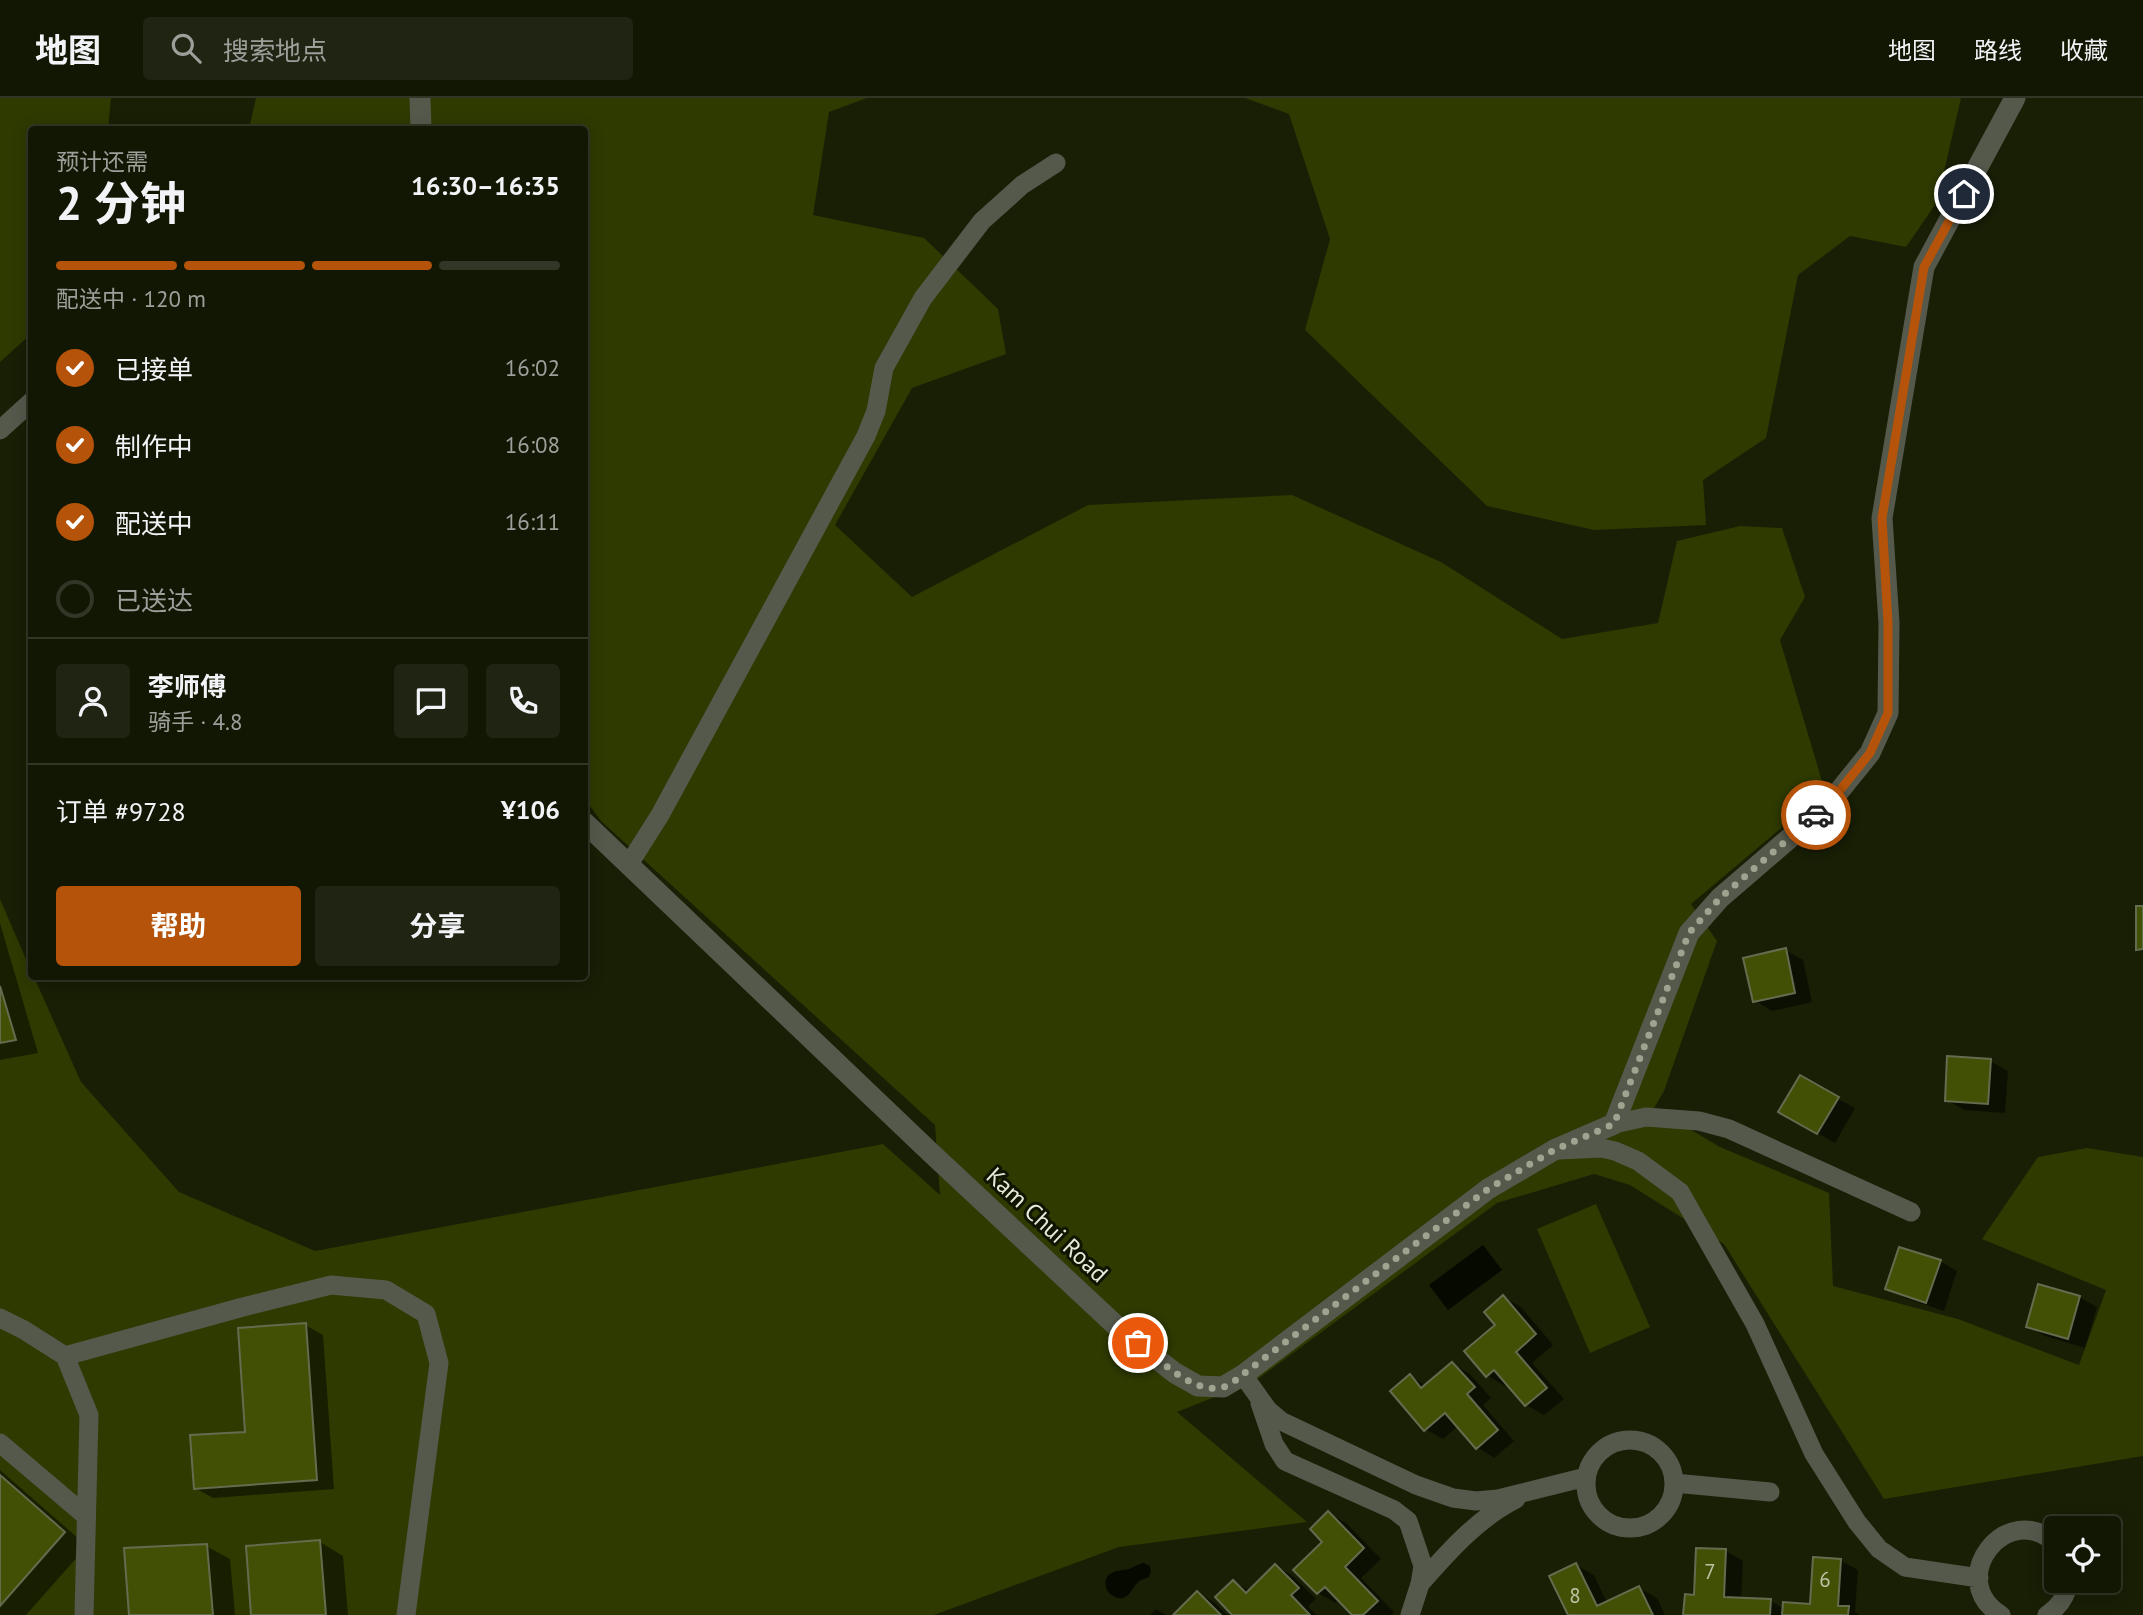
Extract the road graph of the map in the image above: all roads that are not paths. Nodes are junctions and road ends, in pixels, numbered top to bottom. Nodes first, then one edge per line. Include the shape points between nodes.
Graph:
1 (421, 98) edge
2 (2015, 98) edge
3 (421, 126) edge
4 (1056, 163) dead end
5 (28, 405) edge
6 (0, 430) edge
7 (588, 826) edge
8 (629, 864) junction
9 (1614, 1124) junction
10 (1554, 1150) junction
11 (1912, 1212) dead end
12 (0, 1318) edge
13 (65, 1356) junction
14 (1242, 1375) junction
15 (1257, 1394) junction
16 (0, 1443) edge
17 (1586, 1477) junction
18 (1407, 1480) junction
19 (1674, 1483) junction
20 (1529, 1492) junction
21 (1770, 1492) dead end
22 (86, 1516) junction
23 (1408, 1521) junction
24 (2044, 1537) edge
25 (1979, 1578) junction
26 (1420, 1584) junction
27 (2066, 1593) edge
28 (84, 1615) edge
29 (407, 1615) edge
30 (1410, 1615) edge
31 (2001, 1615) edge
32 (2047, 1615) edge

1 - 3 street
2 - 9 street via 1924,267 1882,518 1888,713 1870,753 1828,805 1720,898 1689,933
4 - 8 lane via 1022,185 982,221 923,298 884,368 866,436
5 - 6 lane
7 - 8 street, Kam Chui Road
8 - 14 street, Kam Chui Road via 1126,1335 1198,1386 1223,1388
9 - 10 street, Kam Chui Road
9 - 11 lane via 1646,1117 1699,1121 1729,1129
10 - 14 street, Kam Chui Road via 1488,1189
10 - 25 lane via 1615,1151 1638,1161 1680,1192 1755,1324 1814,1454 1857,1522 1879,1549 1905,1567
12 - 13 lane
13 - 22 lane via 89,1415
13 - 29 lane via 331,1285 386,1290 426,1314 439,1363
14 - 15 lane
15 - 18 lane via 1281,1421
15 - 23 lane via 1274,1444 1285,1461 1394,1510
16 - 22 lane
17 - 19 lane via 1595,1458 1612,1443 1640,1441 1664,1456
17 - 19 lane via 1587,1492 1601,1517 1628,1528 1648,1523 1665,1510
17 - 20 lane
18 - 20 lane via 1453,1498 1476,1501
18 - 23 lane via 1404,1502
19 - 21 lane
20 - 26 lane via 1477,1526
22 - 28 lane
23 - 26 lane via 1423,1566
24 - 25 lane via 2021,1530 2005,1534 1983,1555
25 - 31 lane via 1984,1600
26 - 30 lane
27 - 32 lane

